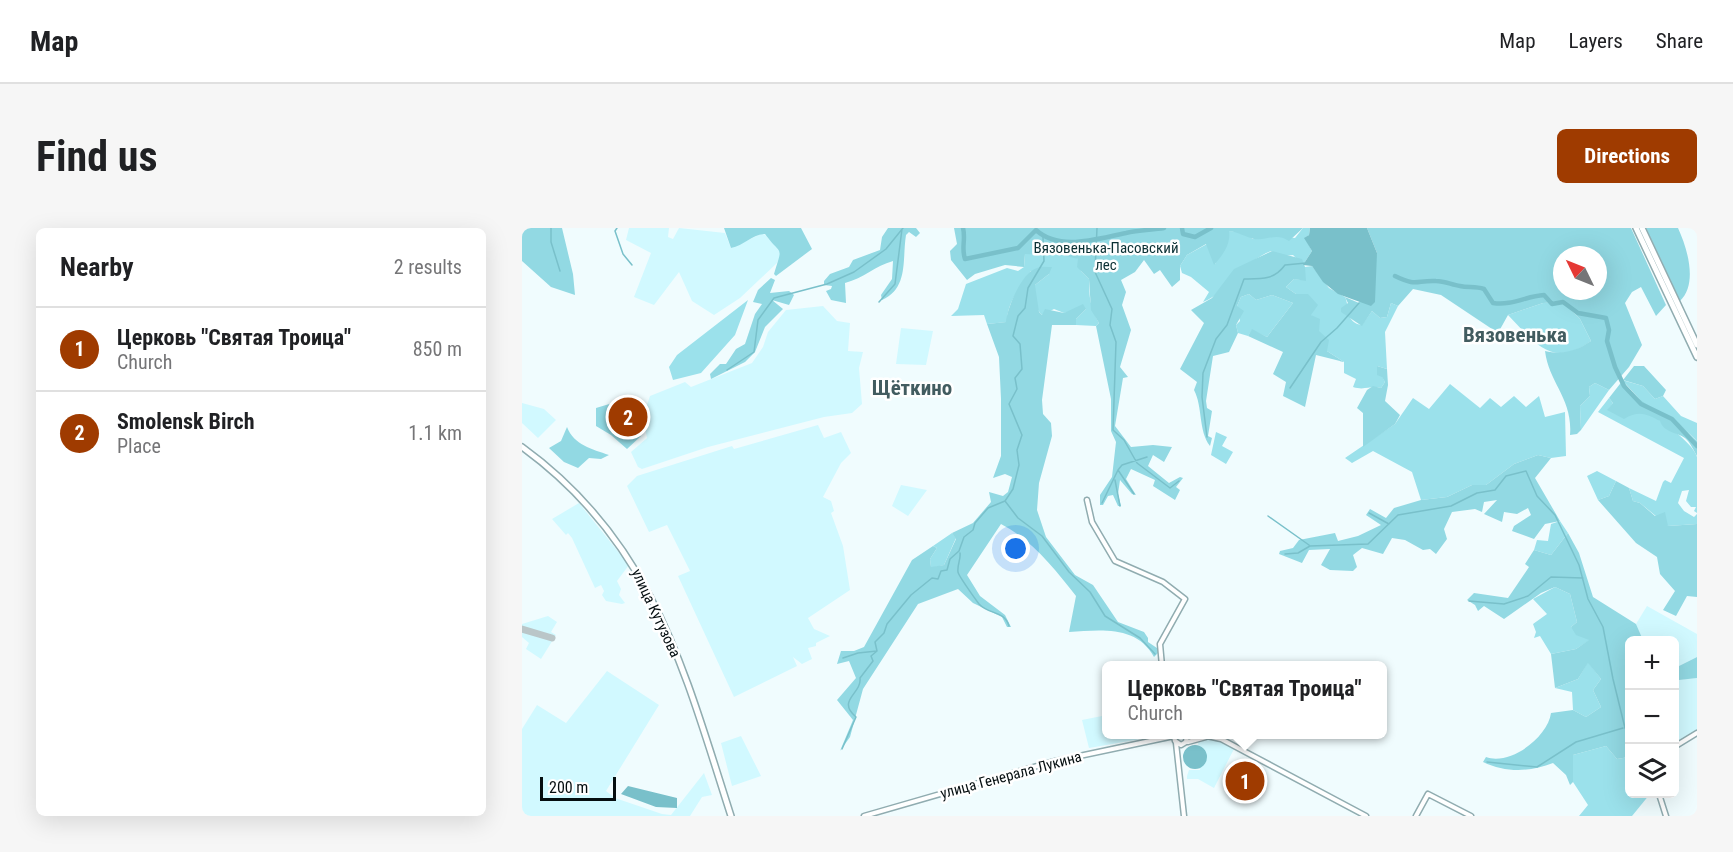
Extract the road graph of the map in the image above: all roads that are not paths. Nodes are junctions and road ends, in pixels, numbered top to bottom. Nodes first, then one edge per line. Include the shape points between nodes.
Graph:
1 (1636, 228) edge
2 (1642, 228) edge
3 (1697, 345) edge
4 (1697, 357) edge
5 (522, 447) edge
6 (1087, 500) dead end
7 (1161, 661) edge
8 (1697, 733) edge
9 (1198, 739) edge
10 (1218, 739) edge
11 (1176, 740) edge
12 (1186, 742) joint
13 (1679, 744) edge
14 (1660, 798) edge
15 (731, 816) edge
16 (864, 816) edge
17 (1184, 816) edge
18 (1366, 816) edge
19 (1416, 816) edge
20 (1471, 816) edge
21 (1666, 816) edge

1 - 4 main road
2 - 3 main road
5 - 15 main road, улица Кутузова via 589,507 614,535 636,569 668,631
6 - 7 street via 1092,522 1115,561 1163,582 1185,598 1160,644
8 - 13 street
9 - 12 street, улица Генерала Лукина
10 - 18 street
11 - 12 street, улица Генерала Лукина
11 - 16 street, улица Генерала Лукина via 1041,764
11 - 17 street
14 - 21 street
19 - 20 street via 1428,795

